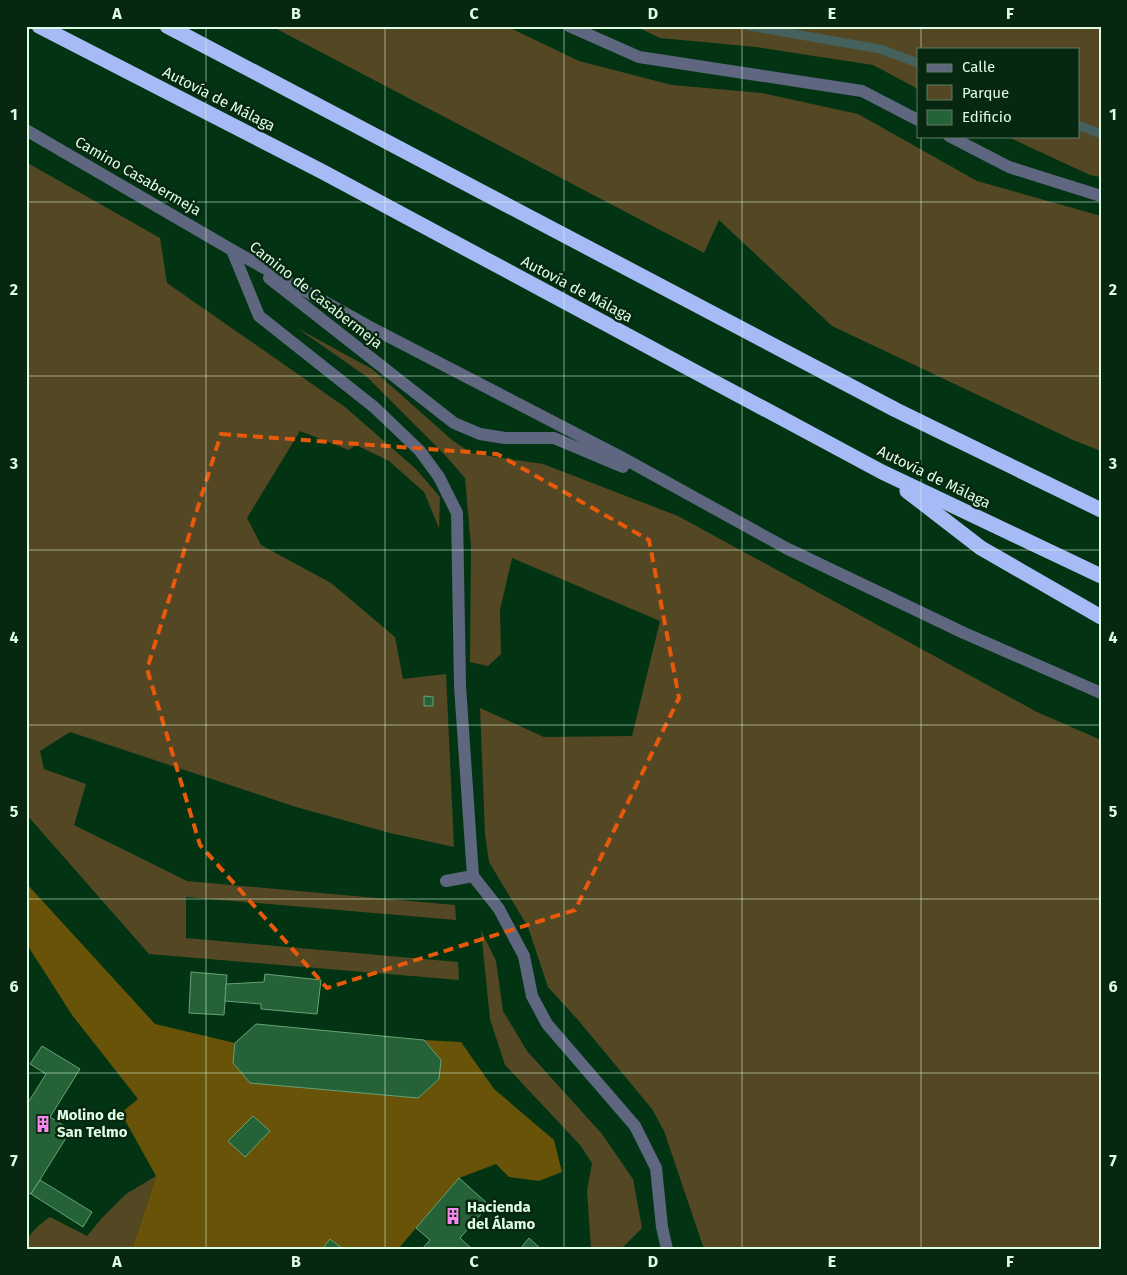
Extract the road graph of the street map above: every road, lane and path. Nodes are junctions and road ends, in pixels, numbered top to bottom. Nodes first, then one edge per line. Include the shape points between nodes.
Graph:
1 (39, 26) edge
2 (167, 26) edge
3 (569, 26) edge
4 (917, 119) edge
5 (26, 130) edge
6 (953, 138) edge
7 (1097, 195) edge
8 (232, 250) junction
9 (641, 468) junction
10 (882, 472) junction
11 (1101, 510) edge
12 (1101, 576) edge
13 (1101, 616) edge
14 (1101, 693) edge
15 (473, 876) junction
16 (446, 881) dead end
17 (667, 1249) edge

1 - 10 highway, Autovía de Málaga via 323,172
2 - 11 highway via 896,410
3 - 4 street via 639,57 862,91
5 - 8 street, Camino Casabermeja
6 - 7 street via 1009,168
8 - 9 street, Camino de Casabermeja
8 - 9 street, Camino de Casabermeja via 454,423 480,434 505,438 554,438 624,468
8 - 15 street via 259,316 374,407 420,451 439,477 456,513 460,686
9 - 14 street, Camino de Casabermeja via 786,548 964,633
10 - 12 highway, Autovía de Málaga
10 - 13 highway via 981,548
15 - 16 street
15 - 17 street via 499,908 524,956 532,996 547,1024 635,1126 656,1168

